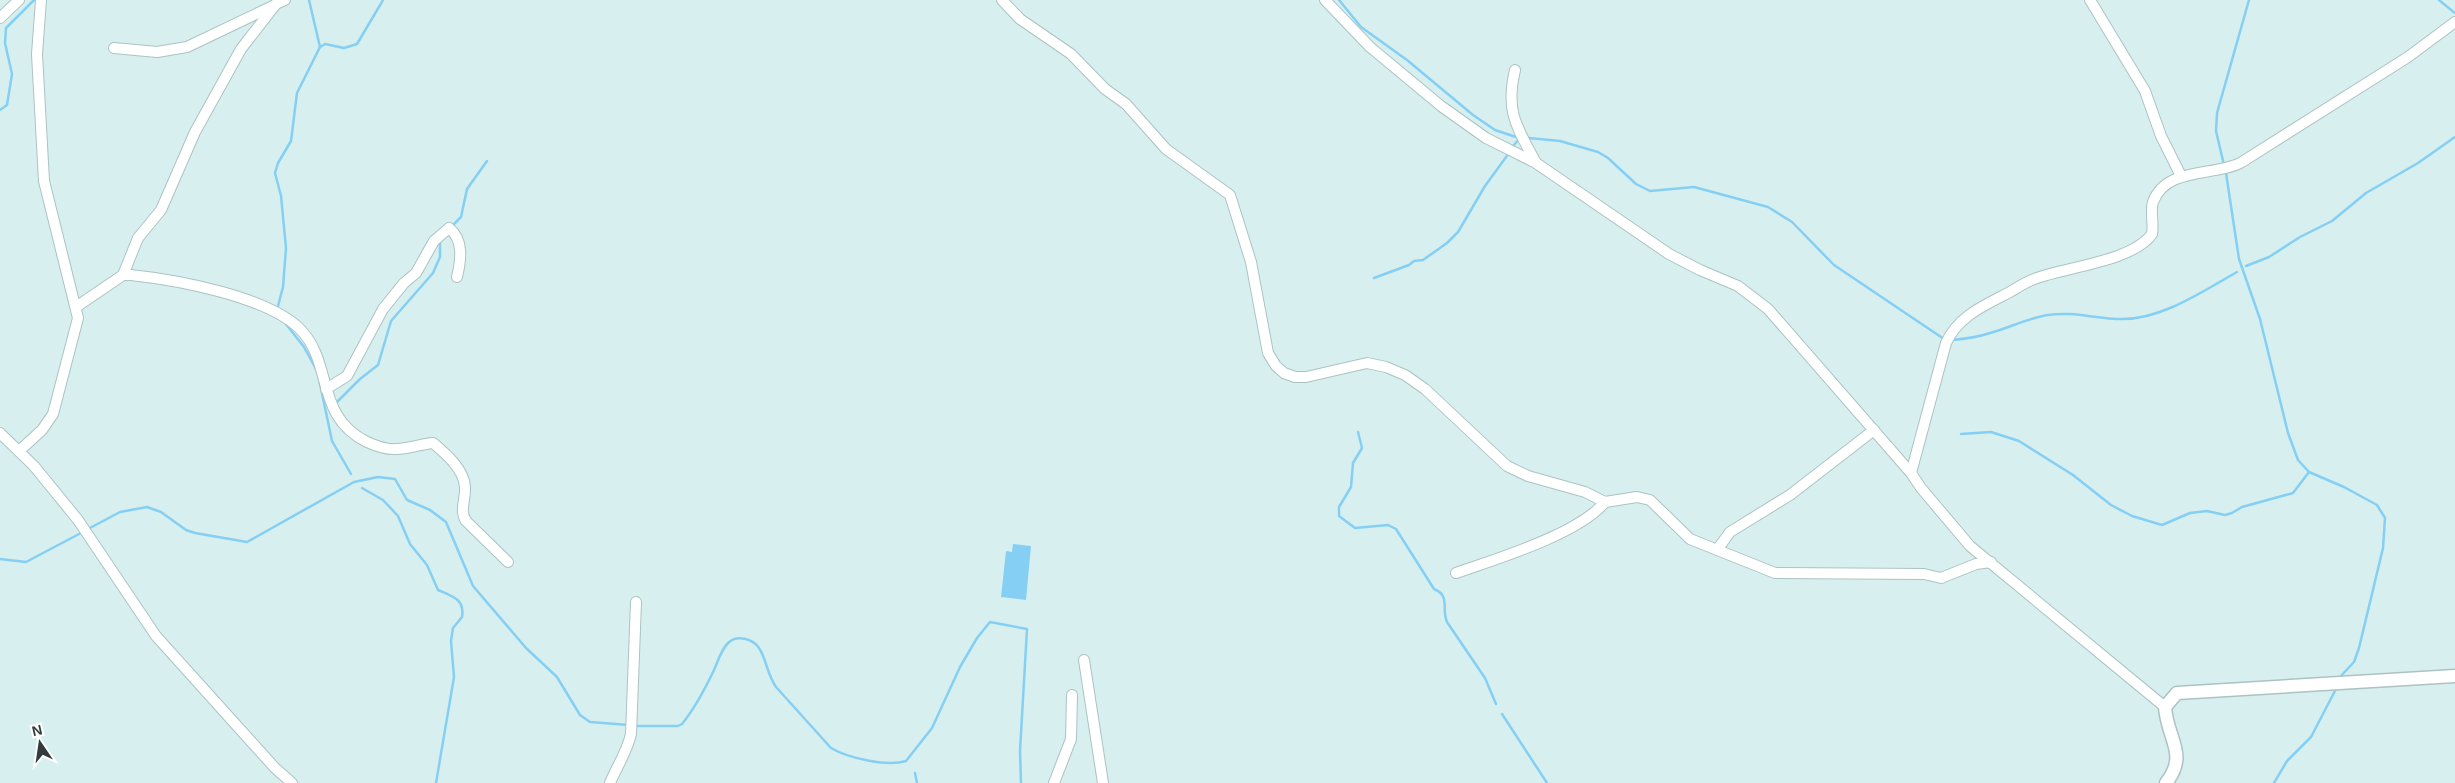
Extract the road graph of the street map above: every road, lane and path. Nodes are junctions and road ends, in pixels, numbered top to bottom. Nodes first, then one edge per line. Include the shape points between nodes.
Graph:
1 (18, 0) edge
2 (41, 0) edge
3 (1002, 0) edge
4 (1325, 0) edge
5 (2090, 0) edge
6 (280, 2) edge
7 (0, 18) edge
8 (2455, 22) edge
9 (114, 48) dead end
10 (1515, 70) dead end
11 (1536, 163) junction
12 (2182, 176) junction
13 (122, 275) junction
14 (457, 277) dead end
15 (76, 307) junction
16 (326, 389) junction
17 (1874, 430) junction
18 (0, 433) edge
19 (19, 451) junction
20 (1912, 473) junction
21 (1604, 502) junction
22 (1717, 550) junction
23 (508, 562) dead end
24 (1991, 562) junction
25 (1456, 573) dead end
26 (636, 602) dead end
27 (1084, 660) dead end
28 (2455, 676) edge
29 (1072, 694) dead end
30 (2165, 707) junction
31 (292, 783) edge
32 (610, 783) edge
33 (1054, 783) edge
34 (1102, 783) edge
35 (2166, 783) edge

1 - 7 street
2 - 15 street via 37,54 44,180
3 - 21 street via 1020,19 1071,54 1105,89 1126,104 1166,149 1230,195 1251,262 1268,352 1284,373 1306,376 1367,363 1386,367 1425,389 1507,466 1528,476 1585,492
4 - 11 street via 1370,47 1440,106 1486,138
5 - 12 street via 2146,91 2160,136
6 - 9 street via 187,47 157,52
6 - 13 street via 240,49 195,132 162,210 138,238
8 - 12 street via 2408,57 2232,168
10 - 11 street via 1510,92 1512,115
11 - 17 street via 1669,254 1738,286 1768,309
12 - 20 street via 2170,181 2153,202 2152,234 2139,247 2072,270 2036,278 1976,310 1956,325 1946,343
13 - 15 street
13 - 16 street via 155,277 219,291 264,306 289,319 311,346
14 - 16 street via 461,254 455,233 449,228 434,241 416,273 383,309 347,376
15 - 19 street via 78,318 53,414 42,430
16 - 23 street via 338,418 346,430 358,437 395,450 433,443 442,450 464,478 462,515
17 - 20 street
17 - 22 street via 1790,495 1730,532
18 - 19 street
19 - 31 street via 83,526 156,636
20 - 24 street via 1970,546
21 - 22 street via 1637,496 1650,500 1690,539
21 - 25 street via 1597,511 1563,530 1525,548
22 - 24 street via 1776,573 1924,574 1941,578 1976,564
24 - 30 street
26 - 32 street via 631,734 627,751
27 - 34 street
28 - 30 street via 2177,693
29 - 33 street via 1071,739
30 - 35 street via 2178,761

